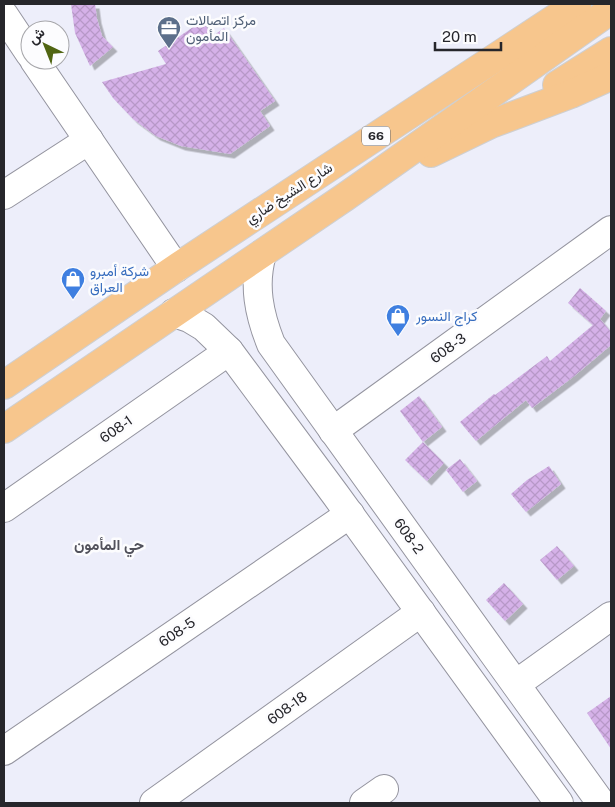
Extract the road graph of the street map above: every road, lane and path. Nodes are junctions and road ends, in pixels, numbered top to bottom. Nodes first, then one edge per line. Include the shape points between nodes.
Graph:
1 (577, 4) edge
2 (611, 10) edge
3 (4, 15) edge
4 (20, 39) edge
5 (611, 51) edge
6 (41, 70) edge
7 (611, 76) edge
8 (491, 124) junction
9 (89, 140) junction
10 (4, 195) edge
11 (345, 197) junction
12 (611, 230) edge
13 (262, 254) junction
14 (176, 268) junction
15 (174, 313) junction
16 (229, 351) junction
17 (4, 384) edge
18 (4, 429) edge
19 (333, 430) junction
20 (365, 475) junction
21 (343, 504) junction
22 (4, 508) edge
23 (421, 612) junction
24 (611, 616) edge
25 (516, 684) junction
26 (4, 750) edge
27 (154, 803) edge
28 (558, 803) edge
29 (601, 803) edge

1 - 14 main road, شارع الشيخ ضاري / 66
2 - 11 main road, 66
3 - 4 street
5 - 8 main road
6 - 9 street
7 - 8 main road, 66
8 - 11 main road, 66
9 - 10 street
9 - 14 street
11 - 13 main road, 66
12 - 19 street, 608-3
13 - 15 main road, 66
13 - 19 street, 608-2 via 257,270 257,290 271,344
14 - 17 main road, شارع الشيخ ضاري / 66
15 - 16 street via 204,327
15 - 18 main road, 66
16 - 21 street
16 - 22 street, 608-1
19 - 20 street, 608-2
20 - 21 street, 608-5
20 - 25 street, 608-2
21 - 23 street
21 - 26 street, 608-5
23 - 27 street, 608-18
23 - 28 street
24 - 25 street
25 - 29 street, 608-2

